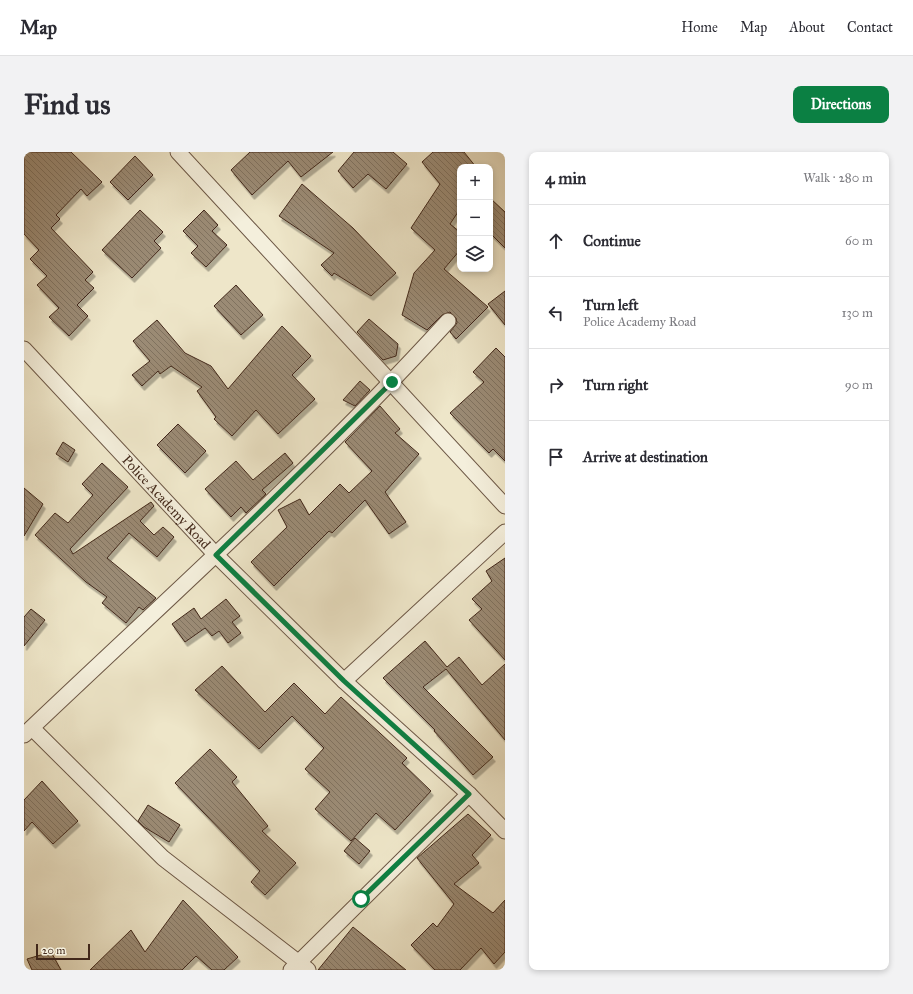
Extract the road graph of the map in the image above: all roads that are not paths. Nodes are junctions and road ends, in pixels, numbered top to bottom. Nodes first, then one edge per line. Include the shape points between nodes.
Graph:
1 (178, 152) edge
2 (448, 321) dead end
3 (24, 349) edge
4 (392, 382) junction
5 (505, 506) edge
6 (505, 532) edge
7 (216, 555) junction
8 (344, 681) junction
9 (28, 731) edge
10 (469, 794) junction
11 (505, 831) edge
12 (299, 967) edge

1 - 4 street
2 - 4 street
3 - 7 street, Police Academy Road
4 - 5 street
4 - 7 street
6 - 8 street
7 - 8 street, Police Academy Road
7 - 9 street
8 - 10 street, Police Academy Road
9 - 12 street via 163,858
10 - 11 street, Police Academy Road
10 - 12 street

